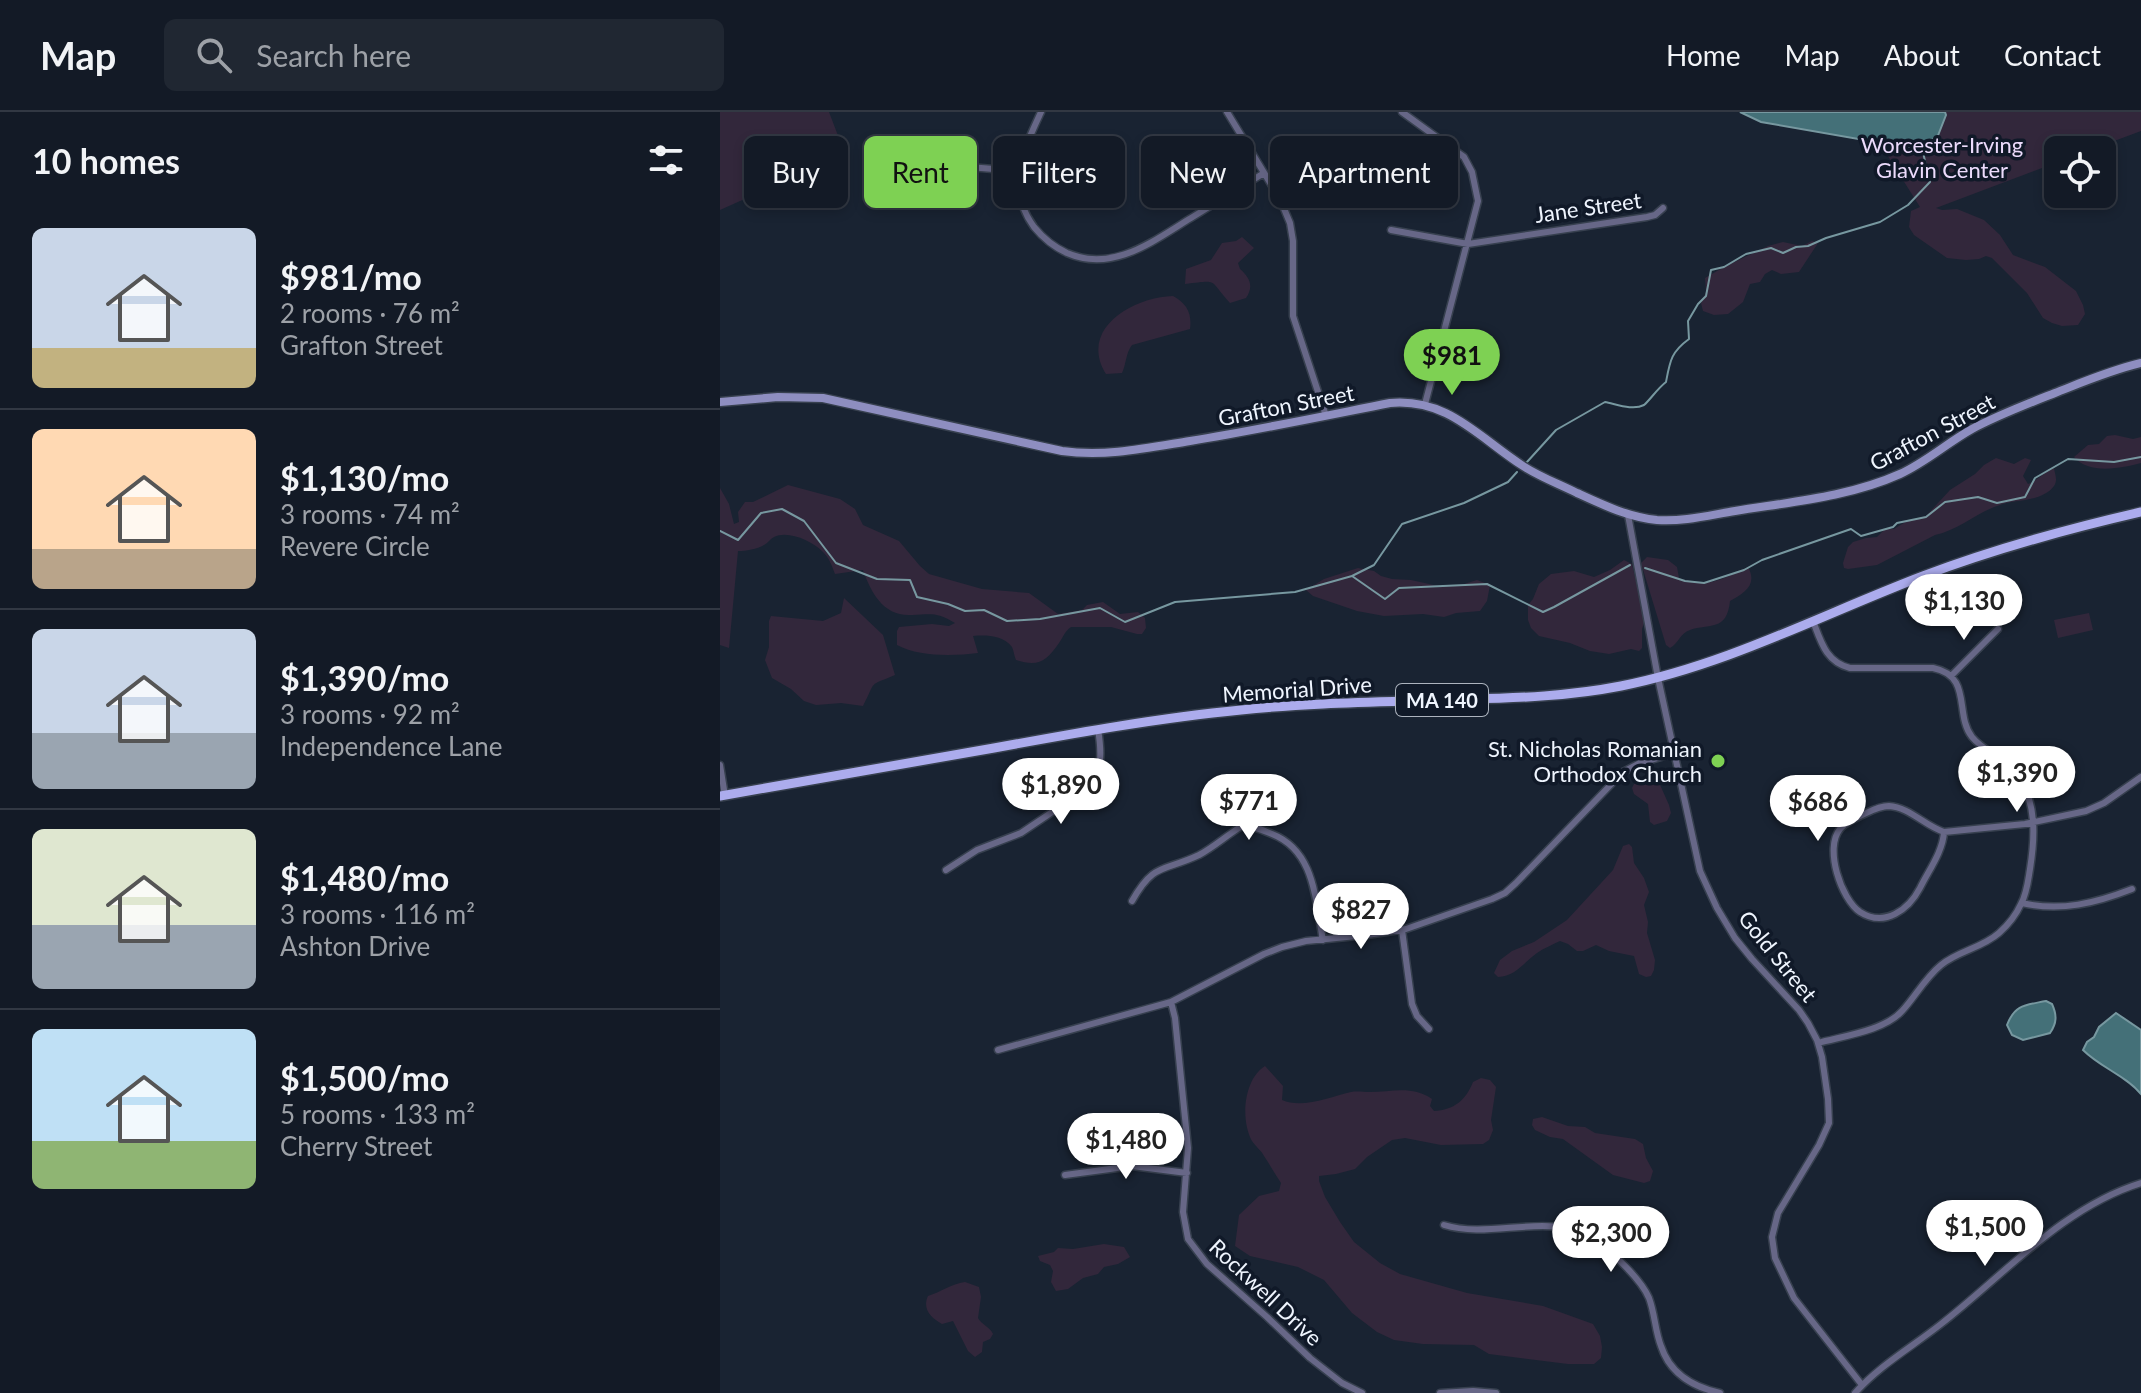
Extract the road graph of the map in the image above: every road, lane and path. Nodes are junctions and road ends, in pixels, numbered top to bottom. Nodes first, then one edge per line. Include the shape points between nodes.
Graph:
1 (1041, 112) edge
2 (1227, 112) edge
3 (1402, 112) edge
4 (1030, 136) edge
5 (1264, 173) junction
6 (1024, 208) edge
7 (1663, 208) dead end
8 (1391, 230) dead end
9 (1468, 244) junction
10 (2141, 363) edge
11 (720, 402) edge
12 (1425, 404) junction
13 (1326, 416) junction
14 (2141, 512) edge
15 (1628, 515) junction
16 (1813, 621) junction
17 (1998, 629) dead end
18 (1951, 676) junction
19 (1658, 678) junction
20 (1098, 729) junction
21 (1675, 753) junction
22 (720, 765) edge
23 (2141, 777) edge
24 (722, 796) edge
25 (2034, 823) junction
26 (1944, 832) junction
27 (946, 870) dead end
28 (2132, 889) dead end
29 (1132, 901) dead end
30 (2022, 903) junction
31 (1402, 930) junction
32 (1323, 940) junction
33 (1171, 1002) junction
34 (1429, 1029) dead end
35 (1818, 1043) junction
36 (998, 1050) dead end
37 (1187, 1173) junction
38 (1065, 1175) dead end
39 (2141, 1183) edge
40 (1444, 1225) dead end
41 (1862, 1385) junction
42 (1702, 1391) edge
43 (1362, 1393) edge
44 (1440, 1393) edge
45 (1496, 1393) edge
46 (1720, 1393) edge
47 (1855, 1393) edge

1 - 4 street
2 - 5 street
3 - 9 street via 1464,157 1472,172 1478,201
5 - 6 street via 1143,247 1116,257 1072,255 1056,247
5 - 13 street via 1290,223 1293,316
7 - 9 street, Jane Street via 1655,215
8 - 9 street, Jane Street
9 - 12 street
10 - 15 street, Grafton Street via 1987,422 1910,469 1870,485 1689,518
11 - 13 street, Grafton Street via 823,398 1092,454
12 - 13 street, Grafton Street via 1390,403
12 - 15 street, Grafton Street via 1447,412 1540,476
14 - 16 main road, Memorial Drive / MA 140 via 1975,558
15 - 19 street, Gold Street
16 - 18 street via 1827,655 1843,666 1933,668
16 - 19 main road, Memorial Drive / MA 140
17 - 18 street
18 - 25 street via 1970,735 2017,772
19 - 20 main road, Memorial Drive / MA 140 via 1563,694 1268,707
19 - 21 street, Gold Street
20 - 24 main road, Memorial Drive / MA 140
20 - 27 street via 1099,770 1085,790 1021,833 977,850
21 - 31 street via 1623,772 1503,894
21 - 35 street, Gold Street via 1704,883 1735,938 1799,1010
22 - 24 street
23 - 25 street via 2095,808
25 - 26 street
25 - 30 street
26 - 26 street via 1894,806 1879,807 1843,825 1833,842 1833,856 1847,898 1874,917 1904,909 1941,847
28 - 30 street via 2080,905
29 - 32 street via 1152,872 1200,854 1249,826 1286,839 1302,856
30 - 35 street via 1998,934 1939,967 1897,1016 1878,1027
31 - 32 street
31 - 34 street via 1412,1004
32 - 33 street via 1274,950
33 - 36 street
33 - 37 street, Rockwell Drive
35 - 41 street, Gold Street via 1829,1123 1778,1213 1773,1246 1794,1298
37 - 38 street via 1132,1166
37 - 43 street, Rockwell Drive via 1183,1212 1193,1248 1310,1358
39 - 41 street via 2114,1193 2039,1241
40 - 42 street via 1560,1227 1595,1240 1644,1288 1669,1365
41 - 47 street
42 - 46 street
44 - 45 street

